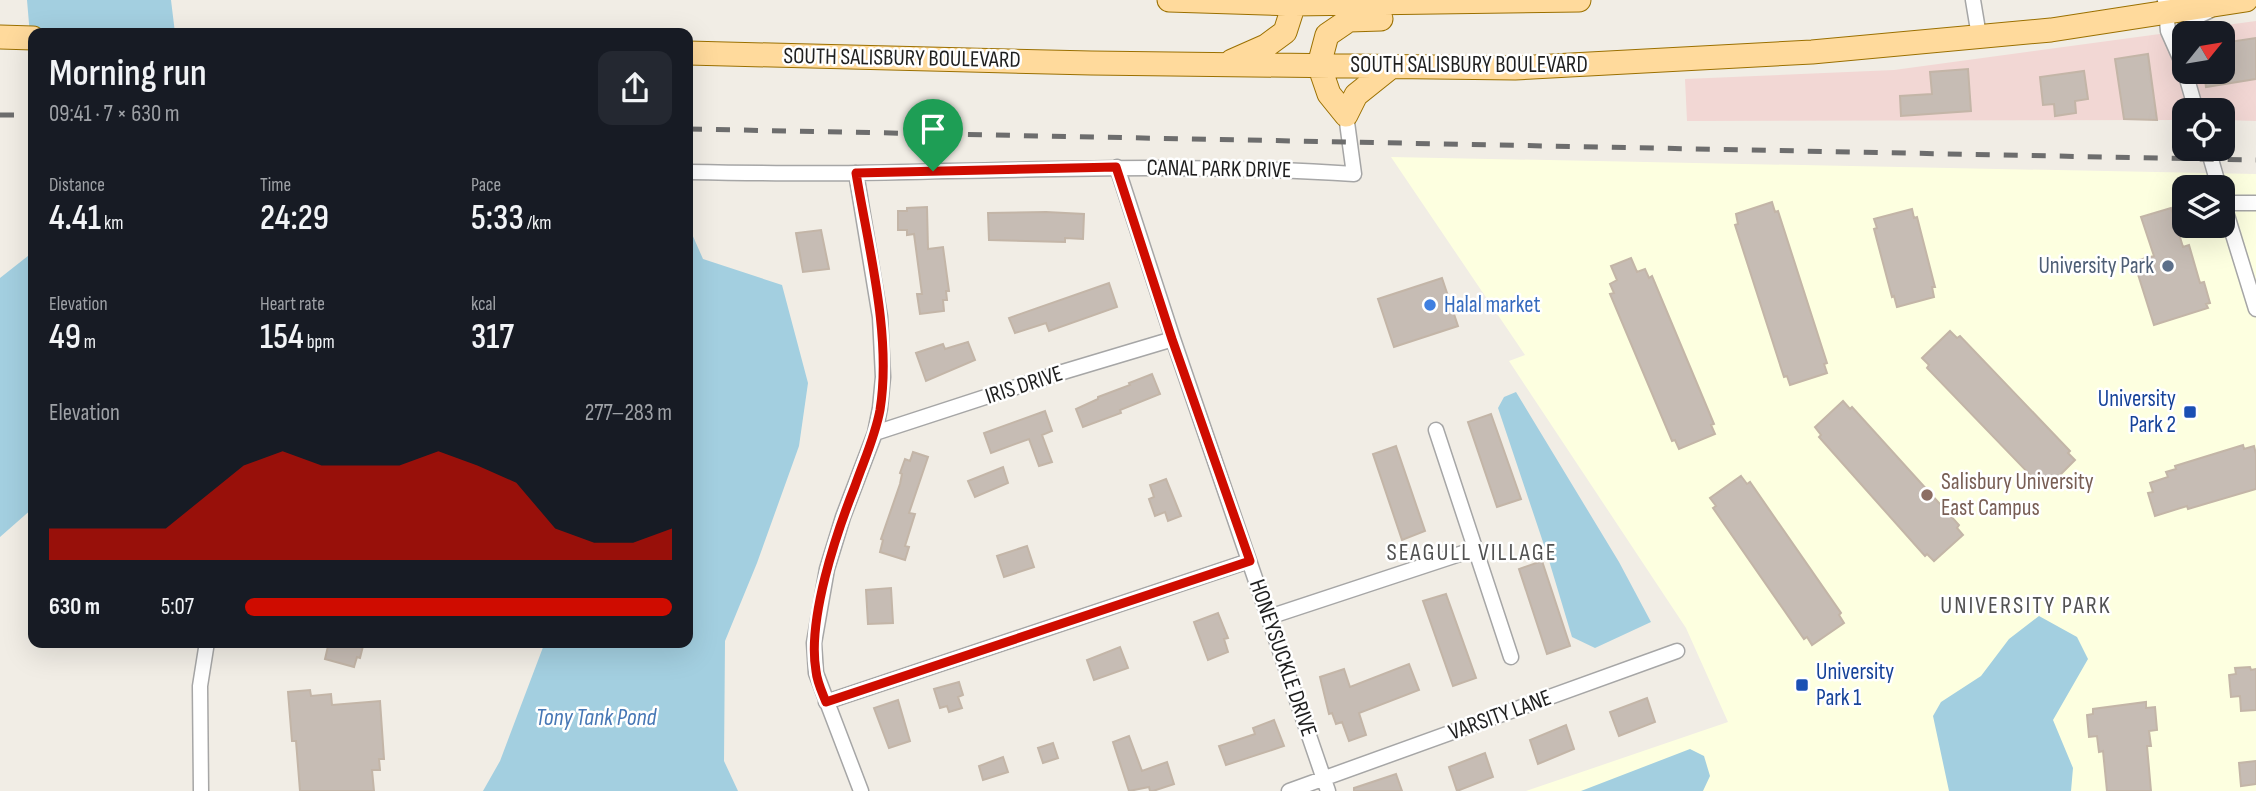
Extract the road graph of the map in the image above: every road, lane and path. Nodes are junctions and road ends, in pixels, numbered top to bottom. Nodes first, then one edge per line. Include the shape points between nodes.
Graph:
1 (1169, 0) edge
2 (1188, 0) edge
3 (1580, 0) edge
4 (1973, 0) edge
5 (2236, 1) edge
6 (1293, 2) edge
7 (1441, 3) junction
8 (2166, 6) edge
9 (2192, 21) edge
10 (1979, 36) junction
11 (0, 37) edge
12 (28, 38) edge
13 (2172, 40) edge
14 (693, 53) edge
15 (1223, 65) junction
16 (1319, 65) junction
17 (1391, 67) junction
18 (1346, 115) junction
19 (1116, 167) junction
20 (693, 172) edge
21 (856, 173) junction
22 (2235, 202) edge
23 (2256, 203) edge
24 (2234, 238) edge
25 (2256, 309) edge
26 (1172, 339) junction
27 (1436, 430) dead end
28 (875, 433) junction
29 (1475, 549) junction
30 (1250, 561) junction
31 (1269, 617) junction
32 (206, 648) edge
33 (1677, 651) dead end
34 (1511, 657) dead end
35 (826, 702) junction
36 (1326, 785) edge
37 (201, 791) edge
38 (861, 791) edge
39 (1289, 791) edge

1 - 2 main road
2 - 6 main road
3 - 7 main road
4 - 10 street
5 - 8 main road, SOUTH SALISBURY BOULEVARD
5 - 9 street
6 - 7 main road
6 - 15 main road via 1285,32
7 - 16 main road via 1424,18 1349,20 1327,35
8 - 10 main road, SOUTH SALISBURY BOULEVARD via 2051,30
8 - 13 street
10 - 17 main road, SOUTH SALISBURY BOULEVARD via 1812,52 1516,68
11 - 12 main road
14 - 15 main road, SOUTH SALISBURY BOULEVARD
15 - 16 main road, SOUTH SALISBURY BOULEVARD
16 - 17 main road, SOUTH SALISBURY BOULEVARD
16 - 18 main road via 1329,94
17 - 18 main road via 1356,95
18 - 19 street, CANAL PARK DRIVE via 1354,174
19 - 21 street, CANAL PARK DRIVE
19 - 26 street, HONEYSUCKLE DRIVE
20 - 21 street, CANAL PARK DRIVE
21 - 28 street via 880,317 883,377
22 - 23 street
24 - 25 street
26 - 28 street, IRIS DRIVE
26 - 30 street, HONEYSUCKLE DRIVE
27 - 29 street
28 - 35 street via 843,517 818,618 816,673
29 - 31 street
29 - 34 street
30 - 31 street, HONEYSUCKLE DRIVE
30 - 35 street
31 - 36 street, HONEYSUCKLE DRIVE
32 - 37 street via 200,686
33 - 36 street, VARSITY LANE
35 - 38 street
36 - 39 street, VARSITY LANE

